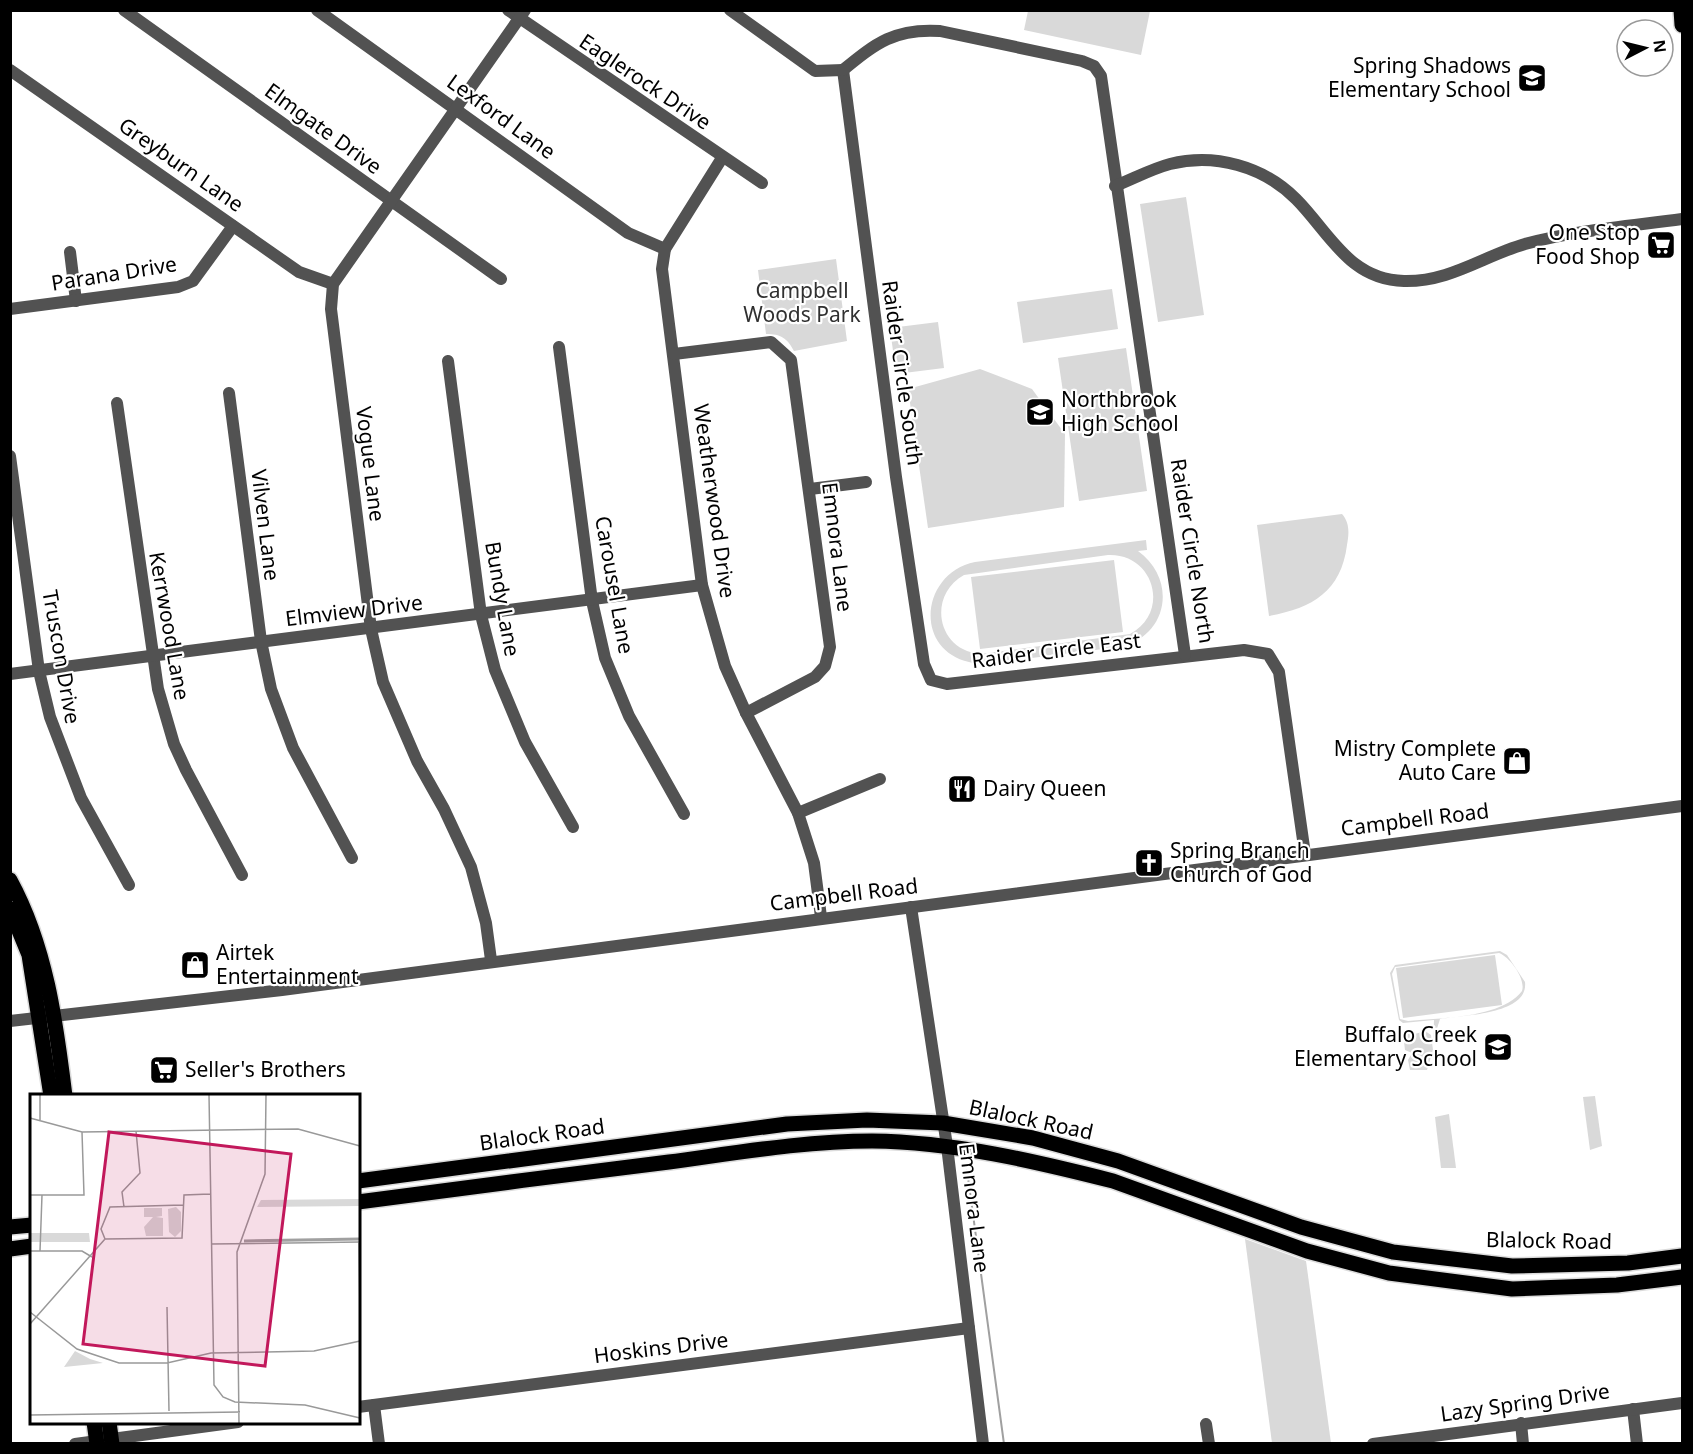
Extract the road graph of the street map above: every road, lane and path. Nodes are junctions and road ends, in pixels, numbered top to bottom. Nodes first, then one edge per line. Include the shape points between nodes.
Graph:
1 (124, 10) edge
2 (317, 10) edge
3 (508, 10) edge
4 (730, 10) edge
5 (1681, 10) edge
6 (523, 15) edge
7 (1683, 25) edge
8 (10, 70) edge
9 (843, 70) junction
10 (457, 110) junction
11 (722, 158) junction
12 (762, 183) dead end
13 (1115, 186) junction
14 (390, 201) junction
15 (1683, 219) edge
16 (233, 226) junction
17 (665, 249) junction
18 (70, 252) dead end
19 (501, 279) dead end
20 (333, 284) junction
21 (76, 301) junction
22 (10, 309) edge
23 (559, 347) dead end
24 (674, 354) junction
25 (448, 361) dead end
26 (229, 393) dead end
27 (117, 403) dead end
28 (10, 456) edge
29 (866, 482) dead end
30 (810, 489) junction
31 (702, 585) junction
32 (592, 601) junction
33 (482, 615) junction
34 (371, 628) junction
35 (261, 641) junction
36 (151, 655) junction
37 (1185, 655) junction
38 (39, 671) junction
39 (10, 674) edge
40 (931, 680) joint
41 (746, 713) junction
42 (880, 779) dead end
43 (1683, 806) edge
44 (798, 813) junction
45 (684, 814) dead end
46 (573, 827) dead end
47 (1305, 854) junction
48 (352, 858) dead end
49 (242, 875) dead end
50 (10, 880) edge
51 (129, 885) dead end
52 (14, 895) edge
53 (911, 907) junction
54 (10, 909) edge
55 (822, 917) junction
56 (491, 960) junction
57 (48, 1017) junction
58 (10, 1022) edge
59 (51, 1094) edge
60 (65, 1094) edge
61 (943, 1123) junction
62 (721, 1133) junction
63 (947, 1146) junction
64 (574, 1152) junction
65 (722, 1155) junction
66 (418, 1173) junction
67 (576, 1174) junction
68 (360, 1181) edge
69 (419, 1194) junction
70 (360, 1202) edge
71 (30, 1225) edge
72 (10, 1227) edge
73 (30, 1246) edge
74 (10, 1249) edge
75 (1683, 1256) edge
76 (1666, 1258) junction
77 (1628, 1263) junction
78 (1676, 1277) edge
79 (1617, 1285) junction
80 (969, 1328) junction
81 (1683, 1403) edge
82 (374, 1405) junction
83 (360, 1406) edge
84 (1633, 1409) junction
85 (1521, 1423) junction
86 (95, 1424) edge
87 (108, 1424) edge
88 (225, 1424) edge
89 (1206, 1424) dead end
90 (104, 1442) edge
91 (75, 1443) edge
92 (379, 1443) edge
93 (983, 1443) edge
94 (1209, 1443) edge
95 (1381, 1443) edge
96 (1523, 1443) edge
97 (1636, 1443) edge

1 - 14 street, Elmgate Drive
2 - 10 street, Lexford Lane
3 - 6 street, Eaglerock Drive
4 - 9 street via 815,71
5 - 7 main road
6 - 10 street
6 - 11 street, Eaglerock Drive
8 - 16 street, Greyburn Lane
9 - 13 street, Raider Circle North via 890,36 918,29 1094,66 1101,76
9 - 40 street, Raider Circle South via 896,477 924,664
10 - 14 street
10 - 17 street, Lexford Lane via 627,233
11 - 12 street, Eaglerock Drive
11 - 17 street, Weatherwood Drive
13 - 15 street via 1169,164 1201,160 1234,163 1277,182 1347,258 1378,276 1403,281 1436,279 1527,243
13 - 37 street, Raider Circle North
14 - 19 street, Elmgate Drive
14 - 20 street
16 - 20 street, Greyburn Lane via 299,272
16 - 21 street, Parana Drive via 193,280 178,287
17 - 24 street, Weatherwood Drive via 663,277
18 - 21 street
20 - 34 street, Vogue Lane via 332,330
21 - 22 street, Parana Drive
23 - 32 street, Carousel Lane
24 - 30 street, Emnora Lane via 771,342 790,360
24 - 31 street, Weatherwood Drive
25 - 33 street, Bundy Lane
26 - 35 street, Vilven Lane
27 - 36 street, Kerrwood Lane
28 - 38 street, Truscon Drive
29 - 30 street
30 - 41 street, Emnora Lane via 830,647 825,666 815,677
31 - 32 street, Elmview Drive
31 - 41 street, Weatherwood Drive via 725,666
32 - 33 street, Elmview Drive
32 - 45 street, Carousel Lane via 605,658 629,716
33 - 34 street, Elmview Drive
33 - 46 street, Bundy Lane via 495,670 525,742
34 - 35 street, Elmview Drive
34 - 56 street, Vogue Lane via 383,682 401,728 471,867
35 - 36 street, Elmview Drive
35 - 48 street, Vilven Lane via 271,689 292,748
36 - 38 street, Elmview Drive
36 - 49 street, Kerrwood Lane via 174,744
37 - 40 street, Raider Circle East via 947,684
37 - 47 street, Raider Circle North via 1244,650 1268,654 1279,672
38 - 39 street, Elmview Drive
38 - 51 street, Truscon Drive via 70,775
41 - 44 street, Weatherwood Drive
42 - 44 street
43 - 47 street, Campbell Road
44 - 55 street, Weatherwood Drive via 814,863
47 - 53 street, Campbell Road
50 - 52 main road
52 - 57 main road via 40,952
53 - 55 street, Campbell Road
53 - 61 street, Emnora Lane
54 - 57 main road
55 - 56 street, Campbell Road
56 - 57 street, Campbell Road via 282,990
57 - 58 street, Campbell Road
57 - 59 main road
57 - 60 main road
61 - 62 main road, Blalock Road via 830,1122
61 - 63 street, Emnora Lane
61 - 77 main road, Blalock Road via 1033,1138 1118,1161 1302,1227 1393,1252 1512,1266
62 - 64 main road, Blalock Road
62 - 65 main road
63 - 65 main road, Blalock Road via 872,1141
63 - 79 main road, Blalock Road via 1113,1181 1307,1251 1389,1273 1512,1289
63 - 80 street, Emnora Lane
64 - 66 main road, Blalock Road
64 - 67 main road
65 - 67 main road, Blalock Road
66 - 68 main road, Blalock Road
66 - 69 main road
67 - 69 main road, Blalock Road
69 - 70 main road, Blalock Road
71 - 72 main road
73 - 74 main road
75 - 76 main road, Blalock Road
76 - 77 main road, Blalock Road
76 - 78 main road
77 - 79 main road via 1628,1271
78 - 79 main road, Blalock Road
80 - 82 street, Hoskins Drive
80 - 93 street, Emnora Lane
81 - 84 street, Lazy Spring Drive
82 - 83 street, Hoskins Drive
82 - 92 street
84 - 85 street, Lazy Spring Drive
84 - 97 street
85 - 95 street, Lazy Spring Drive
85 - 96 street
86 - 90 main road
87 - 90 main road
88 - 90 street
89 - 94 street
90 - 91 street

